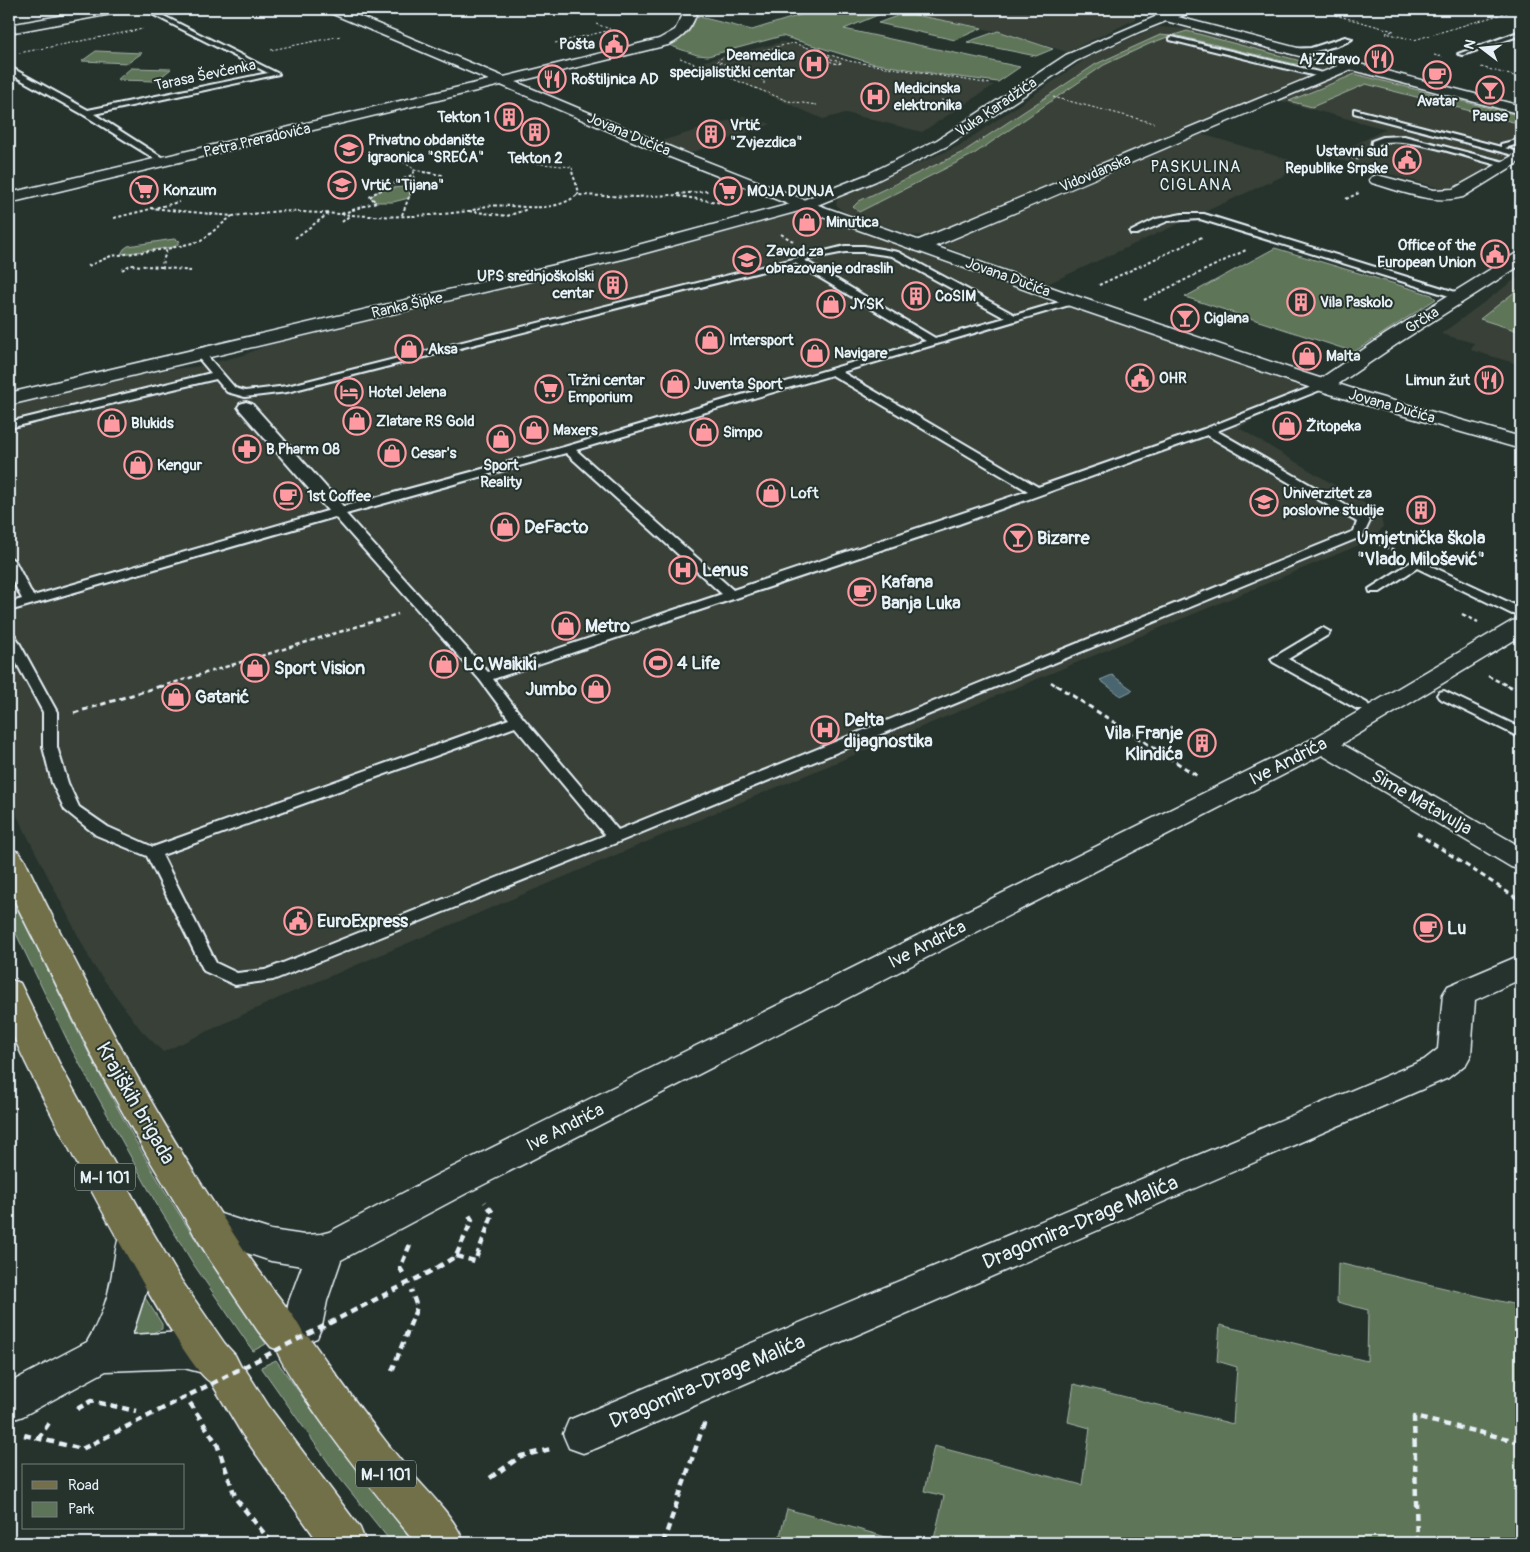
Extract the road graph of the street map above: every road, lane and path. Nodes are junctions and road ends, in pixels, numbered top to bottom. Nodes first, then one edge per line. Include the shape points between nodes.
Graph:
1 (117, 9) edge
2 (145, 9) edge
3 (332, 9) edge
4 (556, 9) edge
5 (692, 9) edge
6 (1189, 9) edge
7 (1516, 10) edge
8 (1147, 12) dead end
9 (1335, 15) dead end
10 (574, 16) dead end
11 (1164, 17) junction
12 (174, 23) junction
13 (596, 24) dead end
14 (378, 28) junction
15 (9, 29) edge
16 (611, 30) junction
17 (615, 32) dead end
18 (1521, 33) edge
19 (1172, 39) dead end
20 (1349, 39) dead end
21 (556, 43) dead end
22 (1288, 51) junction
23 (823, 52) junction
24 (16, 53) dead end
25 (1461, 54) dead end
26 (238, 56) junction
27 (676, 56) dead end
28 (832, 56) junction
29 (1347, 66) junction
30 (9, 70) edge
31 (1324, 76) junction
32 (505, 81) junction
33 (764, 84) dead end
34 (996, 84) dead end
35 (1051, 96) dead end
36 (941, 100) dead end
37 (817, 105) dead end
38 (960, 105) dead end
39 (1521, 110) edge
40 (1356, 111) dead end
41 (87, 113) junction
42 (1188, 132) junction
43 (1441, 140) dead end
44 (1521, 141) edge
45 (1504, 146) dead end
46 (1375, 148) dead end
47 (368, 154) dead end
48 (1347, 157) dead end
49 (520, 158) dead end
50 (1515, 159) edge
51 (163, 162) junction
52 (1366, 162) dead end
53 (414, 170) junction
54 (414, 174) junction
55 (441, 180) dead end
56 (1377, 180) dead end
57 (577, 195) junction
58 (9, 198) edge
59 (179, 202) dead end
60 (725, 203) dead end
61 (804, 205) junction
62 (150, 208) junction
63 (529, 208) junction
64 (468, 211) junction
65 (328, 214) junction
66 (341, 214) junction
67 (349, 215) junction
68 (402, 215) junction
69 (232, 216) junction
70 (114, 218) dead end
71 (342, 222) dead end
72 (1230, 225) junction
73 (786, 231) dead end
74 (1134, 232) dead end
75 (295, 238) dead end
76 (1270, 239) junction
77 (920, 246) junction
78 (167, 249) junction
79 (815, 255) junction
80 (1521, 258) edge
81 (797, 260) junction
82 (88, 266) dead end
83 (161, 267) junction
84 (122, 270) dead end
85 (191, 272) dead end
86 (1094, 287) dead end
87 (1459, 296) junction
88 (1073, 301) junction
89 (1138, 302) dead end
90 (1013, 318) junction
91 (932, 341) junction
92 (200, 354) junction
93 (833, 370) junction
94 (218, 375) junction
95 (1324, 385) junction
96 (9, 399) edge
97 (246, 406) dead end
98 (9, 425) edge
99 (1208, 431) junction
100 (1521, 443) edge
101 (568, 450) junction
102 (1038, 492) junction
103 (337, 510) junction
104 (1359, 534) junction
105 (9, 560) edge
106 (1416, 563) junction
107 (1375, 589) dead end
108 (731, 595) junction
109 (29, 601) junction
110 (9, 607) edge
111 (423, 607) junction
112 (1519, 619) edge
113 (1324, 632) dead end
114 (9, 637) edge
115 (484, 677) junction
116 (1045, 678) dead end
117 (1521, 692) edge
118 (1444, 695) joint
119 (1362, 706) dead end
120 (50, 721) junction
121 (518, 721) junction
122 (1521, 734) edge
123 (1323, 744) junction
124 (1225, 793) junction
125 (615, 837) junction
126 (153, 853) junction
127 (9, 859) edge
128 (1521, 860) edge
129 (1521, 966) edge
130 (9, 991) edge
131 (483, 1199) dead end
132 (460, 1216) dead end
133 (208, 1225) junction
134 (420, 1237) dead end
135 (136, 1238) junction
136 (326, 1250) junction
137 (456, 1256) junction
138 (403, 1273) dead end
139 (411, 1290) dead end
140 (301, 1346) junction
141 (101, 1354) junction
142 (221, 1369) junction
143 (392, 1371) dead end
144 (720, 1375) junction
145 (190, 1403) dead end
146 (74, 1410) dead end
147 (136, 1411) dead end
148 (12, 1418) edge
149 (57, 1419) dead end
150 (583, 1434) joint
151 (38, 1439) junction
152 (1521, 1442) edge
153 (490, 1478) dead end
154 (272, 1543) edge
155 (345, 1543) edge
156 (443, 1543) edge
157 (663, 1543) edge
158 (1417, 1543) edge

1 - 15 street
2 - 12 lane, Tarasa Ševčenka
3 - 14 street, Jovana Dučića
4 - 10 path
5 - 32 street via 684,29 673,39
6 - 11 street, Vuka Karadžića
7 - 9 path via 1414,40 1386,33 1394,31
8 - 11 street
11 - 22 street
11 - 61 street, Vuka Karadžića via 1056,67 942,143
12 - 24 path
12 - 26 lane, Tarasa Ševčenka
13 - 16 path
14 - 26 path
14 - 32 street, Jovana Dučića
16 - 17 path
16 - 21 path
18 - 25 lane
19 - 31 lane
20 - 22 lane via 1317,48
22 - 29 street
23 - 28 path
23 - 28 path via 813,56 842,63 826,57
23 - 33 path via 792,43 717,61 764,80
26 - 41 lane, Tarasa Ševčenka via 275,74
27 - 37 path via 788,101
28 - 34 path
29 - 31 street, Vidovdanska
29 - 39 street
30 - 41 lane
31 - 42 street, Vidovdanska
32 - 51 street, Petra Preradovića
32 - 61 street, Jovana Dučića via 674,154
35 - 42 path
36 - 38 path
40 - 50 lane
41 - 51 lane
42 - 77 street, Vidovdanska
43 - 50 lane
44 - 45 lane
46 - 50 lane via 1375,143 1383,139 1404,138
47 - 53 path via 403,162
48 - 52 path
49 - 57 path via 532,163 572,167 577,180
50 - 56 street via 1457,194 1422,192
51 - 58 street, Petra Preradovića
53 - 54 path
53 - 55 path via 438,172 442,175
54 - 66 path via 373,194 370,197 376,202
54 - 68 path via 414,184
57 - 60 path via 672,195
57 - 63 path via 554,205
59 - 62 path
61 - 77 street, Jovana Dučića
61 - 92 street, Ranka Šipke via 627,253
62 - 69 path
62 - 70 path
63 - 64 path via 488,206
63 - 64 path via 506,216
64 - 68 path
65 - 66 path
65 - 69 path via 281,212
65 - 75 path
66 - 67 path
67 - 68 path
67 - 71 path
69 - 78 path via 201,241
72 - 74 lane via 1201,216 1182,215 1160,219
72 - 76 lane
72 - 86 path
73 - 79 path via 778,232
76 - 87 lane
76 - 89 path
77 - 88 street, Jovana Dučića
78 - 82 path via 111,256
78 - 83 path
79 - 81 lane
79 - 90 lane via 864,249 895,254
80 - 87 street, Grčka
81 - 91 lane
81 - 94 lane via 287,389 245,394 232,390
83 - 84 path via 130,266
83 - 85 path
87 - 95 street, Grčka
88 - 90 lane
88 - 95 street, Jovana Dučića
90 - 91 lane
91 - 93 lane
92 - 94 lane
92 - 96 street, Ranka Šipke
93 - 101 lane
93 - 102 lane
94 - 98 lane
95 - 99 lane
95 - 100 street, Jovana Dučića
97 - 103 street
99 - 102 lane
99 - 104 lane via 1364,520
101 - 103 lane
101 - 108 lane
102 - 108 lane
103 - 109 lane
103 - 111 lane
104 - 106 path
104 - 125 lane
105 - 109 lane
106 - 107 lane
106 - 112 lane
108 - 115 lane
109 - 110 lane
111 - 115 lane
111 - 120 path
112 - 123 street, Ive Andrića
113 - 119 lane via 1278,659
114 - 120 lane via 50,712
115 - 121 lane
116 - 124 path
117 - 118 path via 1481,673
118 - 122 lane
120 - 126 lane via 50,747 60,783 73,810 102,831
121 - 125 lane
121 - 126 lane
123 - 124 street, Ive Andrića
123 - 128 street, Sime Matavulja
124 - 136 street, Ive Andrića
125 - 126 lane via 267,976 235,979 210,967
127 - 133 main road, Krajiških brigada / M-I 101 via 102,1044
129 - 144 street, Dragomira-Drage Malića via 1459,994 1454,1055 1436,1069
130 - 135 main road, M-I 101 via 45,1069
131 - 137 path via 493,1213 475,1261
132 - 137 path via 468,1212 472,1220
133 - 136 street, Ive Andrića via 282,1248
133 - 140 main road, Krajiških brigada / M-I 101
134 - 138 path via 412,1241 400,1268
135 - 141 street via 130,1282 112,1336
135 - 142 main road, M-I 101 via 168,1292
136 - 140 street via 308,1301
137 - 151 path, bridge via 82,1450
139 - 143 path via 416,1307
140 - 156 main road, Krajiških brigada / M-I 101 via 331,1402
141 - 142 street via 184,1350
141 - 148 street
142 - 155 main road, M-I 101
144 - 150 street, Dragomira-Drage Malića
144 - 157 path
145 - 154 path via 218,1444 236,1498
146 - 147 path via 91,1402
148 - 151 path
149 - 151 path via 48,1423
150 - 153 path via 544,1452 520,1456
152 - 158 path via 1414,1417

